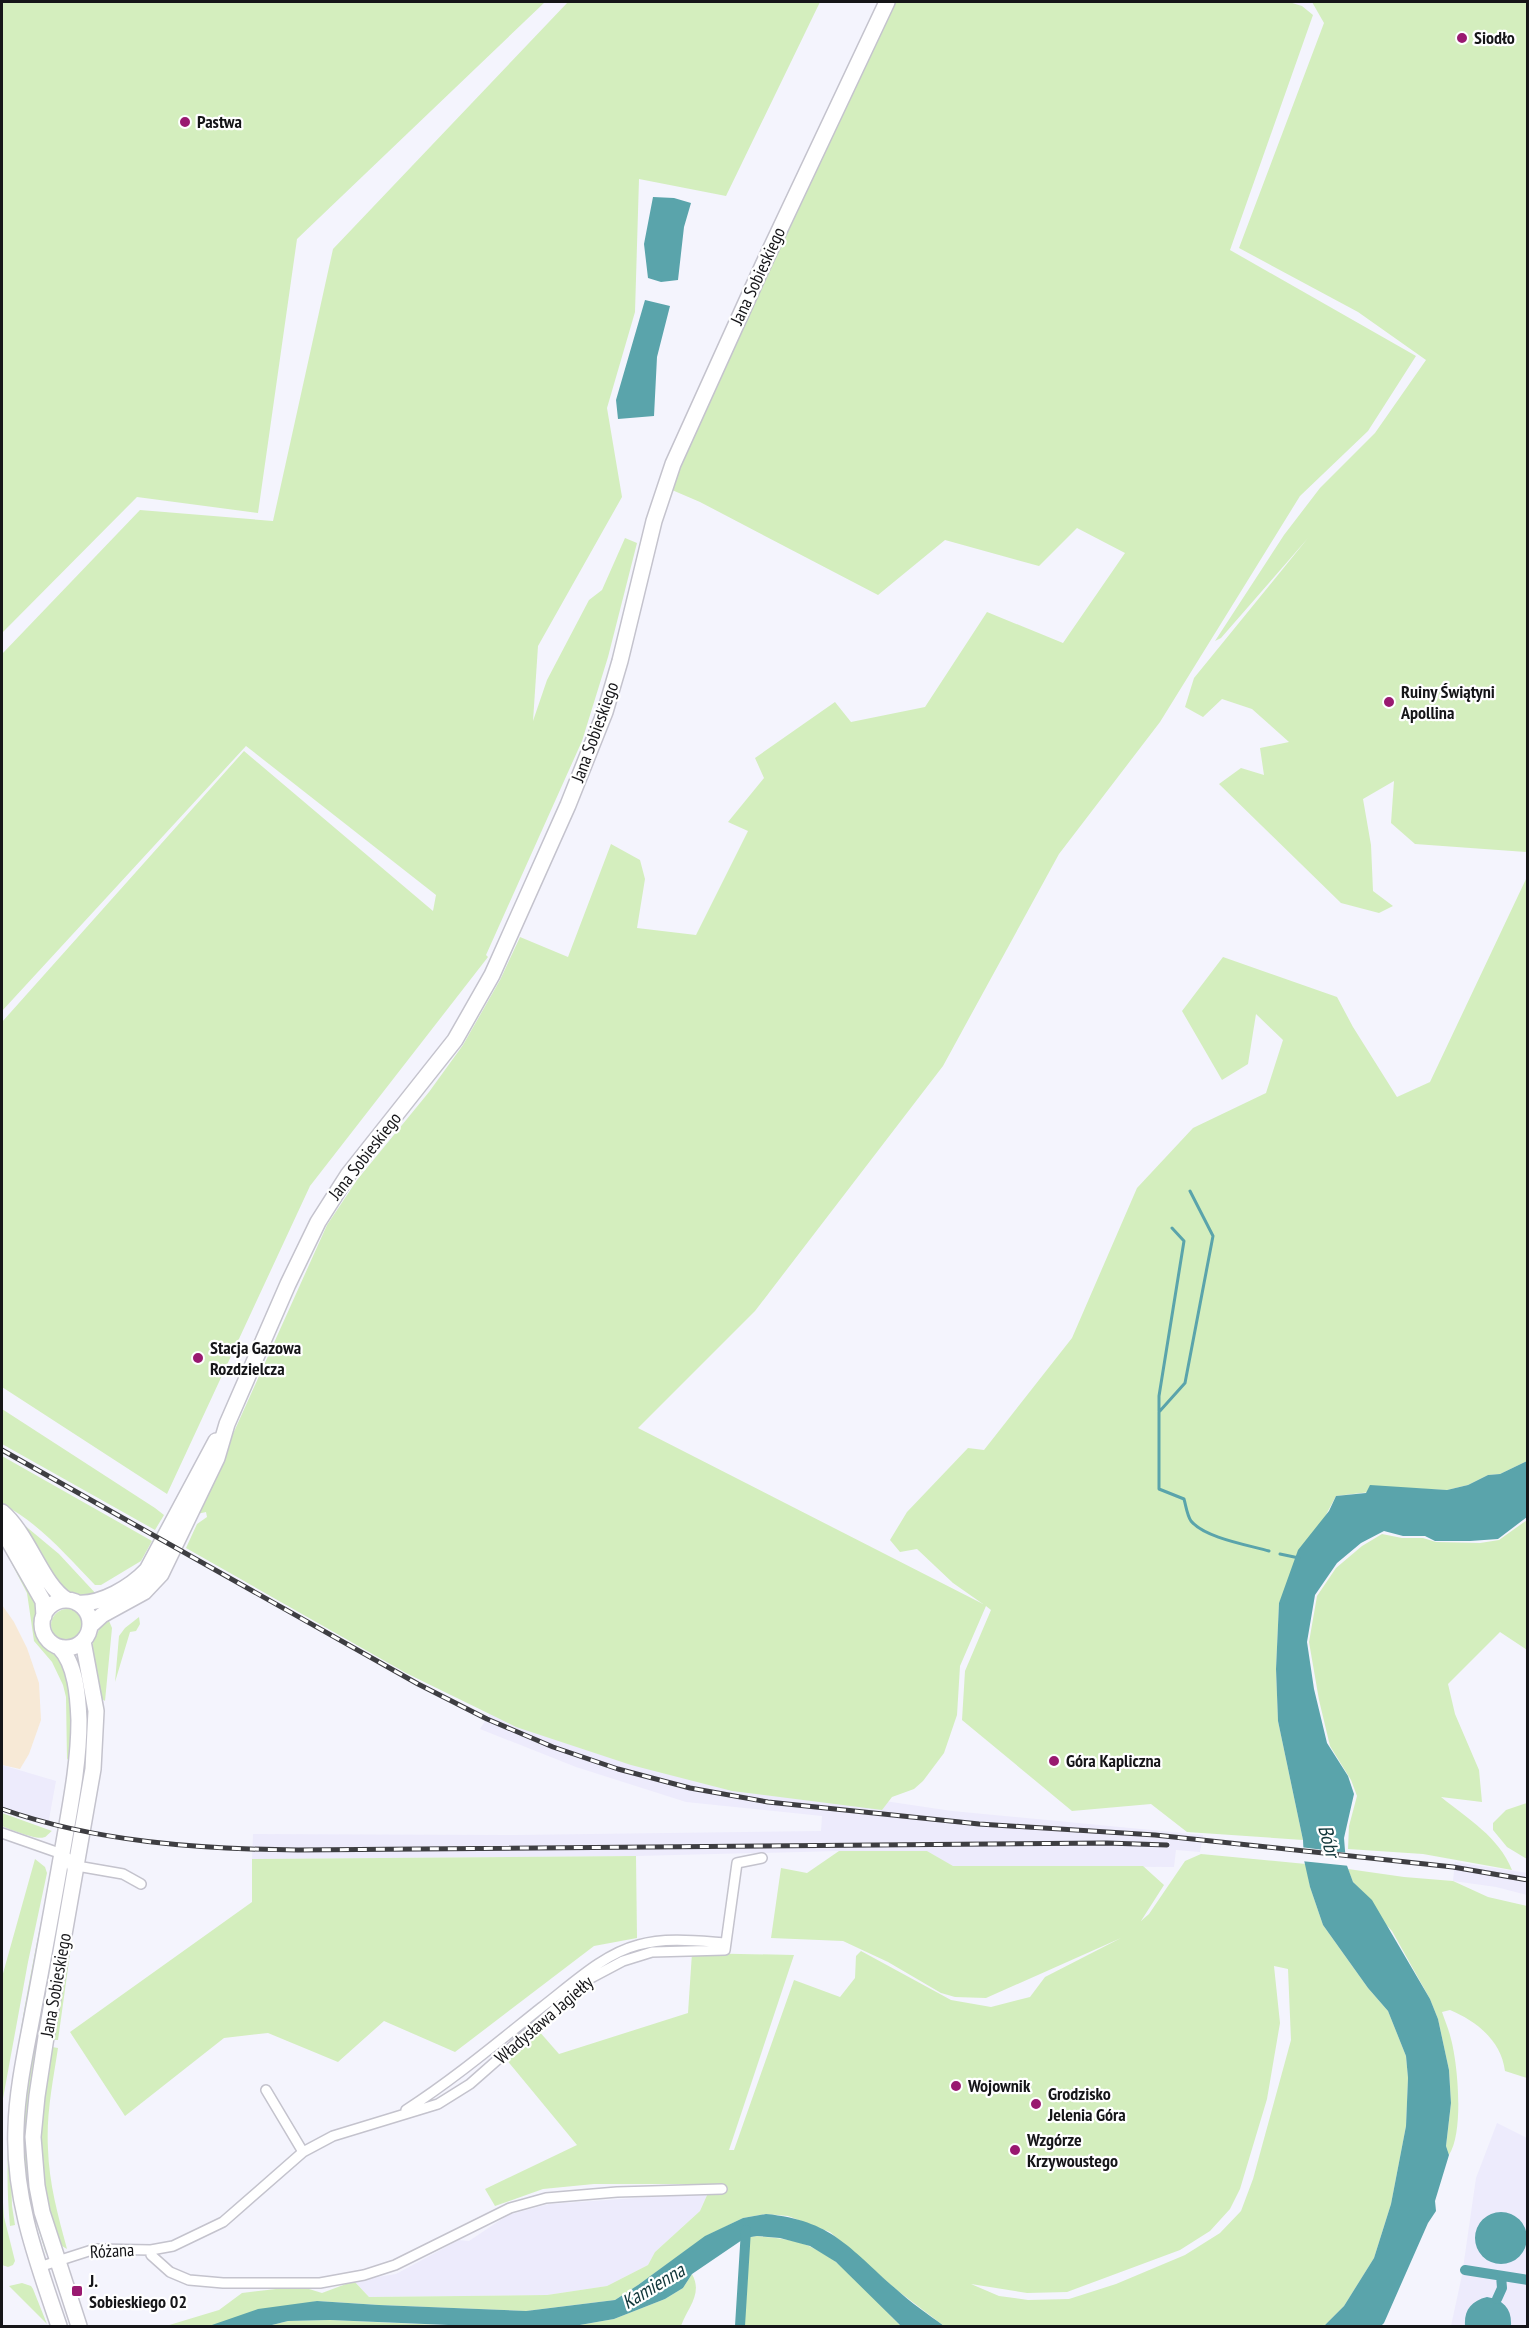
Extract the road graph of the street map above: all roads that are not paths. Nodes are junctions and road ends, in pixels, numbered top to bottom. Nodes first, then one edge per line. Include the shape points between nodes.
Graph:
1 (887, 2) edge
2 (227, 1424) junction
3 (2, 1512) edge
4 (2, 1529) edge
5 (72, 1602) junction
6 (44, 1616) junction
7 (90, 1626) junction
8 (83, 1641) junction
9 (59, 1647) junction
10 (84, 1825) junction
11 (2, 1833) edge
12 (62, 1854) junction
13 (762, 1858) dead end
14 (77, 1866) junction
15 (141, 1884) dead end
16 (73, 1886) junction
17 (726, 1943) junction
18 (266, 2090) dead end
19 (399, 2114) junction
20 (303, 2152) junction
21 (722, 2189) dead end
22 (151, 2250) junction
23 (57, 2261) junction
24 (39, 2267) junction
25 (59, 2326) edge
26 (79, 2326) edge

1 - 2 main road, Jana Sobieskiego via 673,464 654,520 605,712 509,939 455,1040 348,1174 325,1209
2 - 5 main road, Jana Sobieskiego via 207,1454 147,1570 135,1582 92,1602
2 - 7 main road, Jana Sobieskiego via 217,1458 161,1574 144,1593 102,1615
3 - 5 main road via 24,1538 57,1593
4 - 6 main road via 43,1600
5 - 6 main road via 51,1606
5 - 7 main road via 87,1612
6 - 9 main road via 45,1635
7 - 8 main road
8 - 9 main road via 76,1646
8 - 10 main road, Jana Sobieskiego via 96,1711 93,1769
9 - 12 main road, Jana Sobieskiego via 68,1657 79,1722
10 - 12 street via 75,1845
10 - 14 main road, Jana Sobieskiego
11 - 12 street
12 - 16 street via 72,1864
12 - 24 main road, Jana Sobieskiego via 24,2061 16,2128 18,2190
13 - 17 street via 737,1863
14 - 15 street via 123,1874
14 - 16 main road, Jana Sobieskiego
16 - 23 main road, Jana Sobieskiego via 38,2086 33,2137 37,2186
17 - 19 street via 656,1942 626,1948 580,1977 442,2087
17 - 19 street, Władysława Jagiełły via 725,1950 652,1952 622,1961 589,1979 470,2084 438,2104
18 - 20 street
19 - 20 street, Władysława Jagiełły via 333,2136
20 - 22 street, Władysława Jagiełły via 223,2222 173,2246
21 - 22 street via 546,2198 510,2208 395,2265 320,2283 189,2280 170,2272 151,2255
22 - 23 street, Różana via 95,2249
23 - 24 street, Różana
23 - 26 main road, Jana Sobieskiego
24 - 25 main road, Jana Sobieskiego

